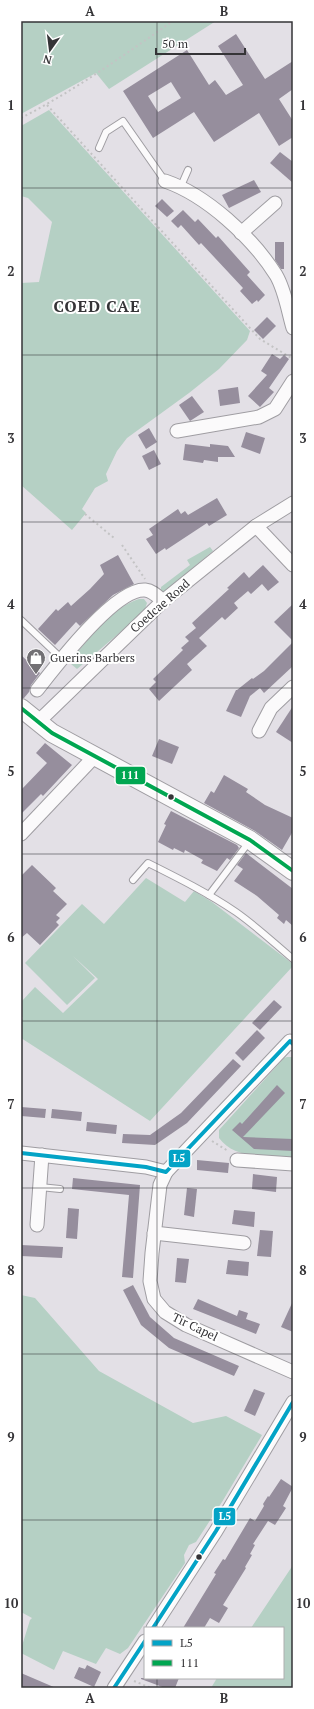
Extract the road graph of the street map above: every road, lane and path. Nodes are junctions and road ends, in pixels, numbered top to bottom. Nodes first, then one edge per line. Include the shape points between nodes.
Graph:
1 (173, 21) edge
2 (47, 105) junction
3 (21, 118) edge
4 (99, 148) dead end
5 (188, 170) dead end
6 (165, 181) joint
7 (181, 186) junction
8 (275, 203) dead end
9 (241, 233) junction
10 (288, 290) edge
11 (293, 328) edge
12 (293, 359) edge
13 (293, 381) edge
14 (177, 431) dead end
15 (293, 503) edge
16 (85, 514) dead end
17 (256, 526) junction
18 (114, 538) dead end
19 (122, 545) dead end
20 (293, 565) edge
21 (158, 597) junction
22 (21, 620) edge
23 (66, 662) junction
24 (37, 690) dead end
25 (291, 692) edge
26 (21, 708) edge
27 (38, 722) junction
28 (258, 731) dead end
29 (95, 756) junction
30 (21, 834) edge
31 (250, 840) junction
32 (293, 870) edge
33 (133, 880) dead end
34 (209, 895) junction
35 (293, 959) edge
36 (293, 1044) edge
37 (203, 1134) junction
38 (21, 1153) edge
39 (42, 1155) junction
40 (234, 1157) joint
41 (293, 1164) edge
42 (166, 1172) junction
43 (40, 1187) junction
44 (60, 1189) dead end
45 (37, 1225) dead end
46 (154, 1233) junction
47 (244, 1243) dead end
48 (293, 1372) edge
49 (292, 1405) edge
50 (154, 1627) edge
51 (144, 1643) edge
52 (122, 1676) junction
53 (114, 1688) edge
54 (151, 1688) edge

1 - 2 path
2 - 3 path
2 - 12 path via 260,339
4 - 6 lane via 106,132 123,122
5 - 7 lane
6 - 7 street
7 - 9 street
8 - 9 street
9 - 10 street
10 - 11 street
13 - 14 street via 275,409 259,417
15 - 17 street, Coedcae Road
16 - 18 path
17 - 20 street
17 - 21 street, Coedcae Road
19 - 21 path
21 - 23 street via 144,590 130,593 105,613 75,643
21 - 27 street, Coedcae Road
22 - 23 lane
23 - 24 street
25 - 28 street via 271,708
26 - 27 street
27 - 29 street via 52,733
29 - 30 street
29 - 31 street
31 - 32 street
31 - 34 lane
33 - 34 lane via 148,863
34 - 35 lane
36 - 37 street, Tir Capel via 290,1041
37 - 40 path
37 - 42 street, Tir Capel
38 - 39 street
39 - 42 street via 146,1167
39 - 43 street
40 - 41 street
42 - 46 street, Tir Capel via 160,1185
43 - 44 lane
43 - 45 street
46 - 47 street
46 - 48 street, Tir Capel via 150,1281 154,1300 165,1312
49 - 50 street via 216,1531
51 - 52 street
52 - 53 street
52 - 54 path

